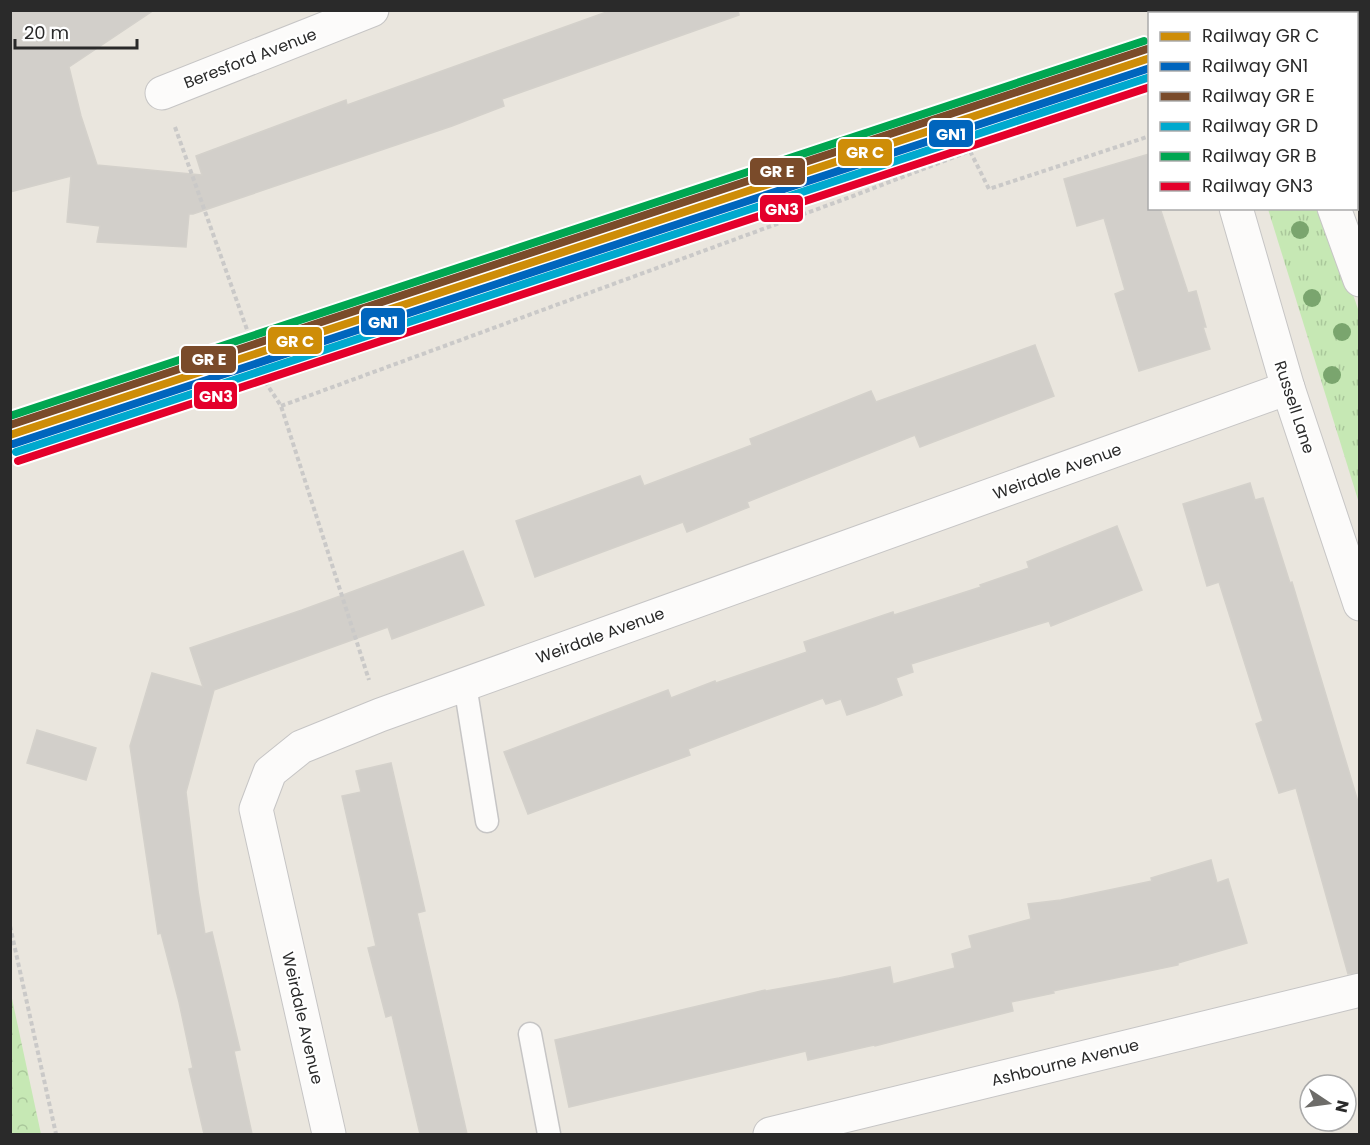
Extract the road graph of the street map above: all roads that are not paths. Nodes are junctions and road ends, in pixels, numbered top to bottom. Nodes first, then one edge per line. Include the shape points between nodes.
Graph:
1 (372, 10) edge
2 (162, 93) road end
3 (1237, 210) edge
4 (1335, 210) edge
5 (1359, 280) edge
6 (1288, 388) junction
7 (1359, 604) edge
8 (465, 685) junction
9 (487, 821) dead end
10 (1359, 990) edge
11 (530, 1035) dead end
12 (329, 1134) edge
13 (549, 1134) edge
14 (770, 1134) edge

1 - 2 street, Beresford Avenue
3 - 6 street, Russell Lane
4 - 5 street
6 - 7 street, Russell Lane
6 - 8 street, Weirdale Avenue
8 - 9 lane
8 - 12 street, Weirdale Avenue via 301,747 270,772 256,809
10 - 14 street, Ashbourne Avenue
11 - 13 lane

